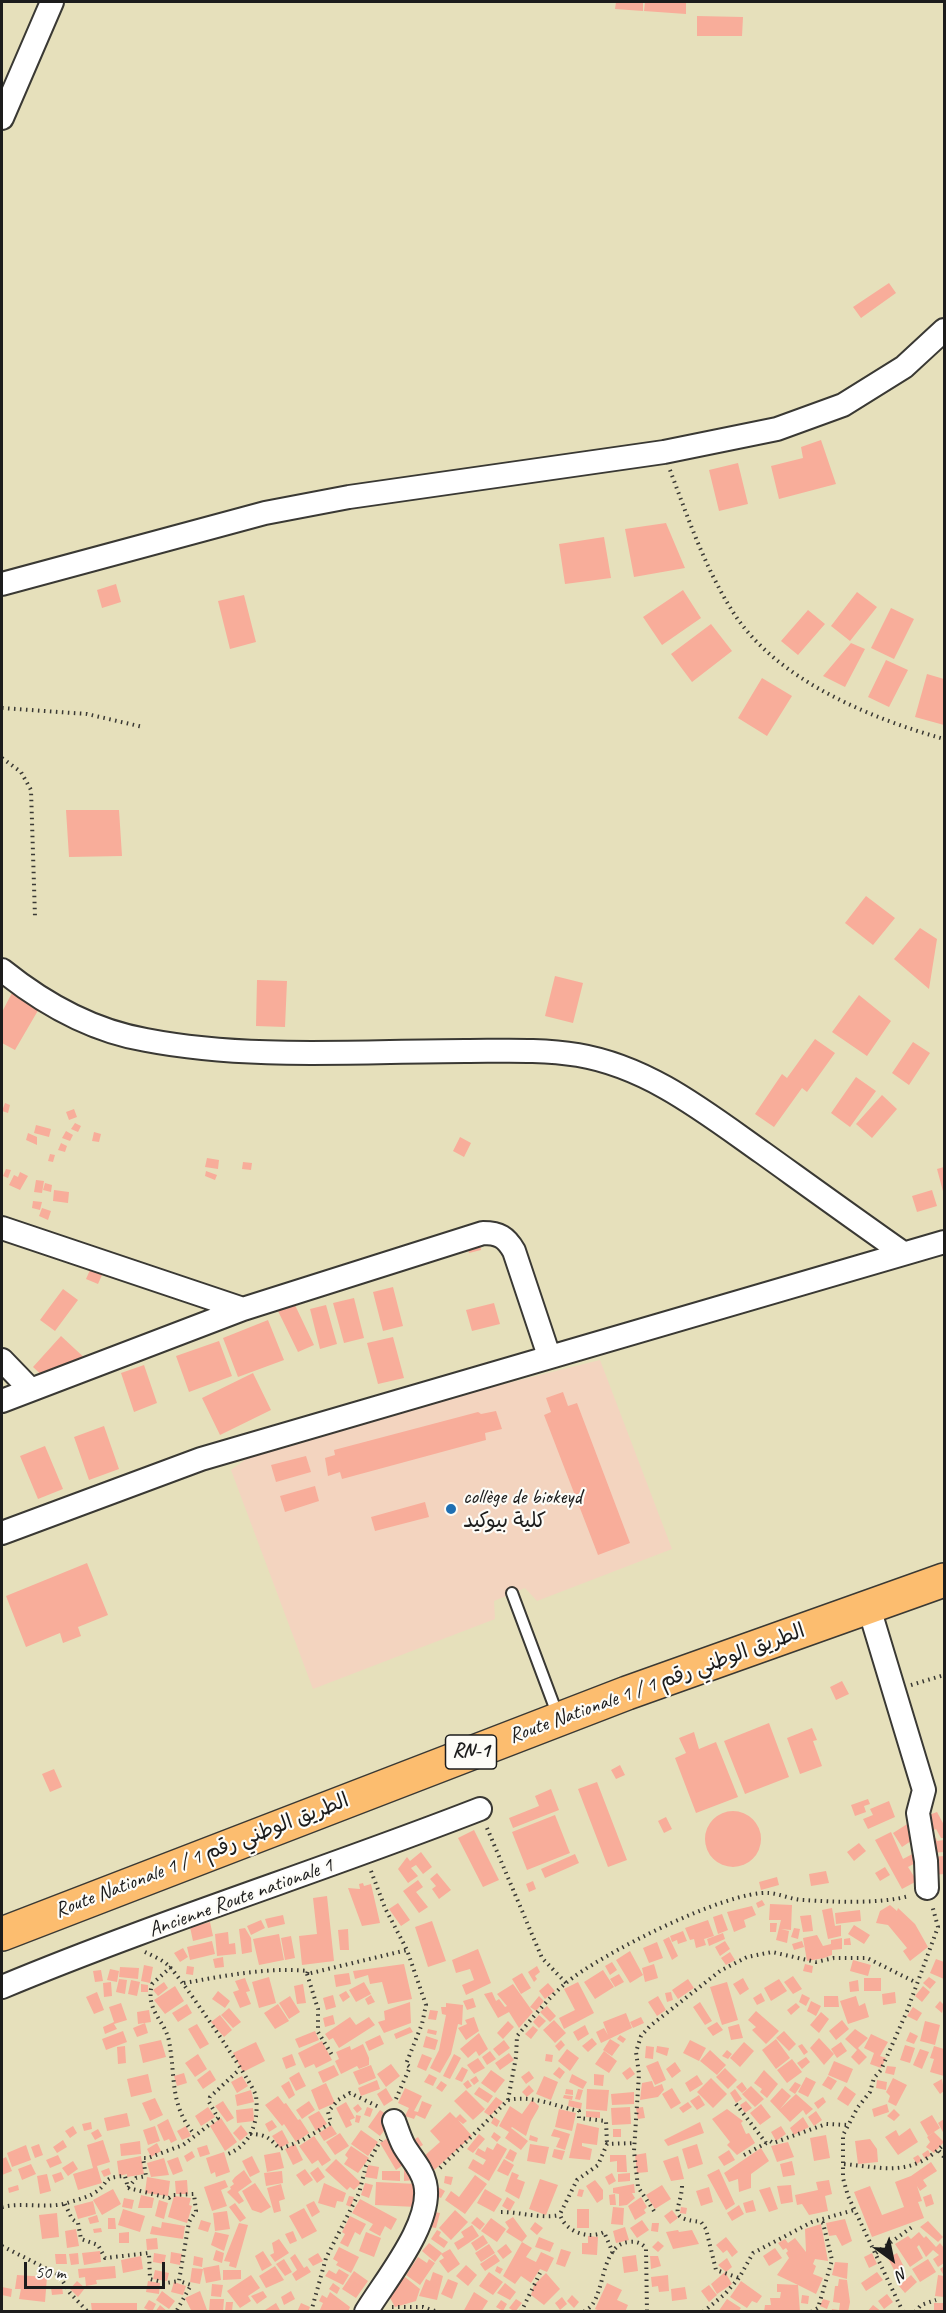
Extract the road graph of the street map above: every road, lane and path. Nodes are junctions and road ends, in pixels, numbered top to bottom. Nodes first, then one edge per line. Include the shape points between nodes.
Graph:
1 (52, 2) edge
2 (2, 118) edge
3 (945, 330) edge
4 (664, 452) junction
5 (2, 584) edge
6 (2, 708) edge
7 (143, 727) dead end
8 (945, 739) edge
9 (2, 758) edge
10 (35, 917) dead end
11 (2, 970) edge
12 (2, 1228) edge
13 (945, 1242) edge
14 (903, 1253) junction
15 (243, 1309) junction
16 (549, 1356) junction
17 (2, 1360) edge
18 (31, 1390) junction
19 (2, 1401) edge
20 (2, 1533) edge
21 (945, 1580) edge
22 (512, 1593) dead end
23 (868, 1608) junction
24 (945, 1675) edge
25 (893, 1690) junction
26 (560, 1719) junction
27 (480, 1809) joint
28 (365, 1854) junction
29 (927, 1888) joint
30 (945, 1927) edge
31 (2, 1934) edge
32 (115, 1943) junction
33 (407, 1950) junction
34 (171, 1967) junction
35 (307, 1974) junction
36 (184, 1983) junction
37 (566, 1983) junction
38 (917, 1983) junction
39 (2, 1987) edge
40 (332, 2055) dead end
41 (240, 2069) junction
42 (508, 2100) junction
43 (736, 2104) dead end
44 (394, 2117) junction
45 (848, 2125) junction
46 (250, 2134) junction
47 (195, 2135) junction
48 (634, 2143) junction
49 (766, 2143) junction
50 (607, 2144) junction
51 (945, 2144) edge
52 (939, 2151) junction
53 (228, 2154) dead end
54 (744, 2155) dead end
55 (945, 2157) edge
56 (844, 2164) junction
57 (425, 2183) junction
58 (682, 2186) dead end
59 (128, 2188) junction
60 (65, 2204) junction
61 (2, 2207) edge
62 (854, 2210) junction
63 (654, 2211) dead end
64 (501, 2212) dead end
65 (560, 2215) junction
66 (818, 2221) junction
67 (912, 2227) dead end
68 (2, 2246) edge
69 (613, 2253) junction
70 (876, 2253) junction
71 (540, 2273) dead end
72 (739, 2278) junction
73 (179, 2281) junction
74 (936, 2300) dead end
75 (423, 2307) dead end
76 (88, 2312) edge
77 (176, 2312) edge
78 (311, 2312) edge
79 (366, 2312) edge
80 (438, 2312) edge
81 (521, 2312) edge
82 (584, 2312) edge
83 (646, 2312) edge
84 (703, 2312) edge
85 (811, 2312) edge
86 (903, 2312) edge
87 (915, 2312) edge

1 - 2 street
3 - 4 street via 904,367 843,405 777,429
4 - 5 street via 275,511
4 - 8 path via 703,558 734,614 773,660 837,698 902,727
6 - 7 path via 87,714
9 - 10 path via 21,772 31,790
11 - 14 street via 28,991 84,1021 144,1040 207,1049 262,1051 532,1052 578,1055 621,1066 663,1084 701,1109
12 - 15 street
13 - 14 street
14 - 16 street
15 - 16 street via 483,1233 496,1233 508,1240 514,1251
15 - 18 street
16 - 20 street via 201,1459
17 - 18 street
18 - 19 street
21 - 23 main road, Route Nationale 1 / الطريق الوطني رقم 1 / RN-1
22 - 26 lane
23 - 25 street
23 - 26 main road, Route Nationale 1 / الطريق الوطني رقم 1 / RN-1
24 - 25 path
25 - 29 street via 924,1790 918,1813
26 - 31 main road, Route Nationale 1 / الطريق الوطني رقم 1 / RN-1
27 - 28 street, Ancienne Route nationale 1
27 - 37 path via 542,1958
28 - 32 street, Ancienne Route nationale 1
28 - 33 path via 385,1908
29 - 37 path via 906,1897 874,1900 802,1900 767,1893 746,1896 670,1924 616,1951
30 - 38 path via 938,1927
32 - 34 path via 147,1953
32 - 39 street, Ancienne Route nationale 1
33 - 35 path
33 - 44 path via 426,2005 406,2064 410,2067 394,2104
34 - 36 path
34 - 47 path via 152,1984 152,2006 168,2039 175,2100 180,2115
35 - 36 path via 308,1971 298,1970 259,1970
35 - 40 path via 318,2009 318,2032
36 - 41 path
37 - 42 path via 516,2036
38 - 45 path via 881,2070
38 - 48 path via 867,1958 816,1962 772,1952 747,1957 720,1971 641,2036 636,2052 639,2074
41 - 46 path via 255,2094 256,2122
41 - 47 path via 210,2097 218,2118
42 - 50 path via 532,2098 579,2111 579,2118 606,2121
42 - 57 path
43 - 49 path
44 - 46 path via 350,2093 328,2112 331,2123 302,2141 280,2149 263,2134
44 - 57 street via 403,2144
44 - 78 path via 366,2166 359,2193 326,2258
45 - 49 path via 826,2124
45 - 56 path via 843,2135
46 - 53 path
47 - 59 path via 170,2151 143,2157 146,2176 136,2178
48 - 50 path
48 - 63 path via 638,2187
49 - 54 path
50 - 65 path via 598,2165 576,2180
51 - 52 path
52 - 55 path
52 - 56 path via 917,2166 898,2170
56 - 62 path via 843,2178
57 - 79 street via 423,2215 413,2241
58 - 72 path via 678,2214 684,2220 701,2222 706,2229 716,2270
59 - 60 path via 124,2176 115,2176 94,2193
59 - 73 path via 169,2198 194,2194 196,2211 189,2222
60 - 61 path
60 - 73 path via 78,2223 81,2239 98,2246 105,2258 149,2253 150,2279
62 - 66 path
62 - 70 path
64 - 65 path via 547,2218
65 - 69 path via 567,2227 583,2234 604,2232
66 - 72 path via 753,2253
66 - 85 path via 823,2223 832,2260 818,2308
67 - 70 path
68 - 76 path via 59,2275
69 - 82 path via 592,2305
69 - 83 path via 625,2242 642,2243 646,2248
70 - 86 path
71 - 81 path
72 - 84 path
73 - 77 path via 191,2285
74 - 87 path via 921,2305
75 - 80 path

